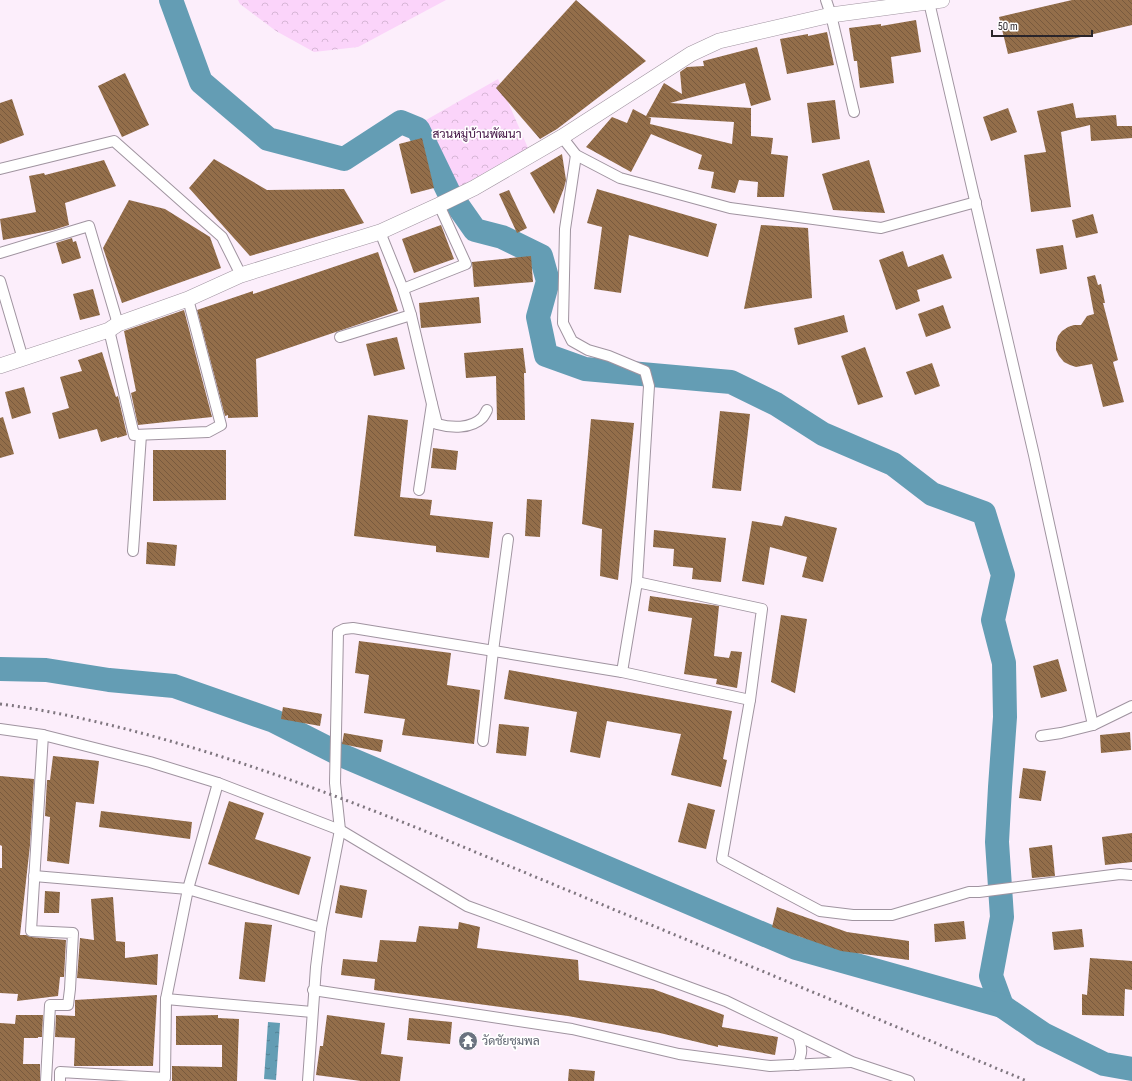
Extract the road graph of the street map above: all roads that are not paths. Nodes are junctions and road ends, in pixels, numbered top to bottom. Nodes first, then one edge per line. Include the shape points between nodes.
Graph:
1 (826, 0) edge
2 (936, 1) edge
3 (832, 15) junction
4 (854, 112) dead end
5 (562, 137) junction
6 (576, 155) junction
7 (0, 169) edge
8 (976, 202) junction
9 (441, 204) junction
10 (380, 232) junction
11 (0, 253) edge
12 (241, 275) junction
13 (0, 280) edge
14 (403, 289) junction
15 (188, 299) junction
16 (411, 315) junction
17 (114, 327) junction
18 (340, 337) dead end
19 (23, 359) junction
20 (0, 366) edge
21 (432, 404) junction
22 (487, 410) dead end
23 (141, 435) junction
24 (419, 490) dead end
25 (508, 539) dead end
26 (133, 550) dead end
27 (637, 582) junction
28 (493, 651) junction
29 (622, 672) junction
30 (750, 700) junction
31 (1132, 706) edge
32 (1093, 725) junction
33 (0, 729) edge
34 (43, 735) junction
35 (1041, 736) dead end
36 (483, 741) dead end
37 (218, 783) junction
38 (340, 830) junction
39 (1132, 875) edge
40 (34, 876) junction
41 (188, 889) junction
42 (321, 928) junction
43 (314, 990) junction
44 (166, 999) junction
45 (312, 1012) junction
46 (798, 1036) junction
47 (852, 1062) junction
48 (797, 1065) junction
49 (46, 1081) edge
50 (60, 1081) edge
51 (308, 1081) edge
52 (909, 1081) edge

1 - 3 street
2 - 3 street
2 - 8 street
3 - 4 street
3 - 5 street via 719,41 691,54
5 - 6 street
5 - 9 street
6 - 8 street via 620,178 730,208 881,228
6 - 27 street via 564,229 563,323 572,341 588,350 645,372 650,386
7 - 12 street via 114,140 222,236
8 - 32 street
9 - 10 street
9 - 14 street via 466,264
10 - 12 street
10 - 14 street
11 - 17 street via 89,226
12 - 15 street
13 - 19 street
14 - 16 street
15 - 17 street
15 - 23 street via 220,425 208,432
16 - 18 street
16 - 21 street
17 - 19 street
17 - 23 street via 134,435
19 - 20 street
21 - 22 street via 437,424 448,427 472,424 482,418
21 - 24 street
23 - 26 street
25 - 28 street
27 - 29 street
27 - 30 street via 762,609
28 - 29 street
28 - 36 street
28 - 38 street via 353,628 338,632 335,783
29 - 30 street
30 - 39 street via 722,859 820,911 853,915 892,914 969,892 1021,888 1120,874
31 - 32 street
32 - 35 street
33 - 34 street
34 - 37 street via 150,762
34 - 40 street
37 - 38 street
37 - 41 street
38 - 42 street
38 - 46 street via 467,906 726,1001
40 - 41 street
40 - 49 street via 31,931 73,933 68,1005 50,1005
41 - 42 street
41 - 44 street
42 - 43 street
43 - 45 street
43 - 48 street via 572,1028 679,1054 770,1066
44 - 45 street
44 - 50 street via 165,1078 60,1072
45 - 51 street
46 - 47 street
46 - 48 street via 802,1049
47 - 48 street
47 - 52 street

